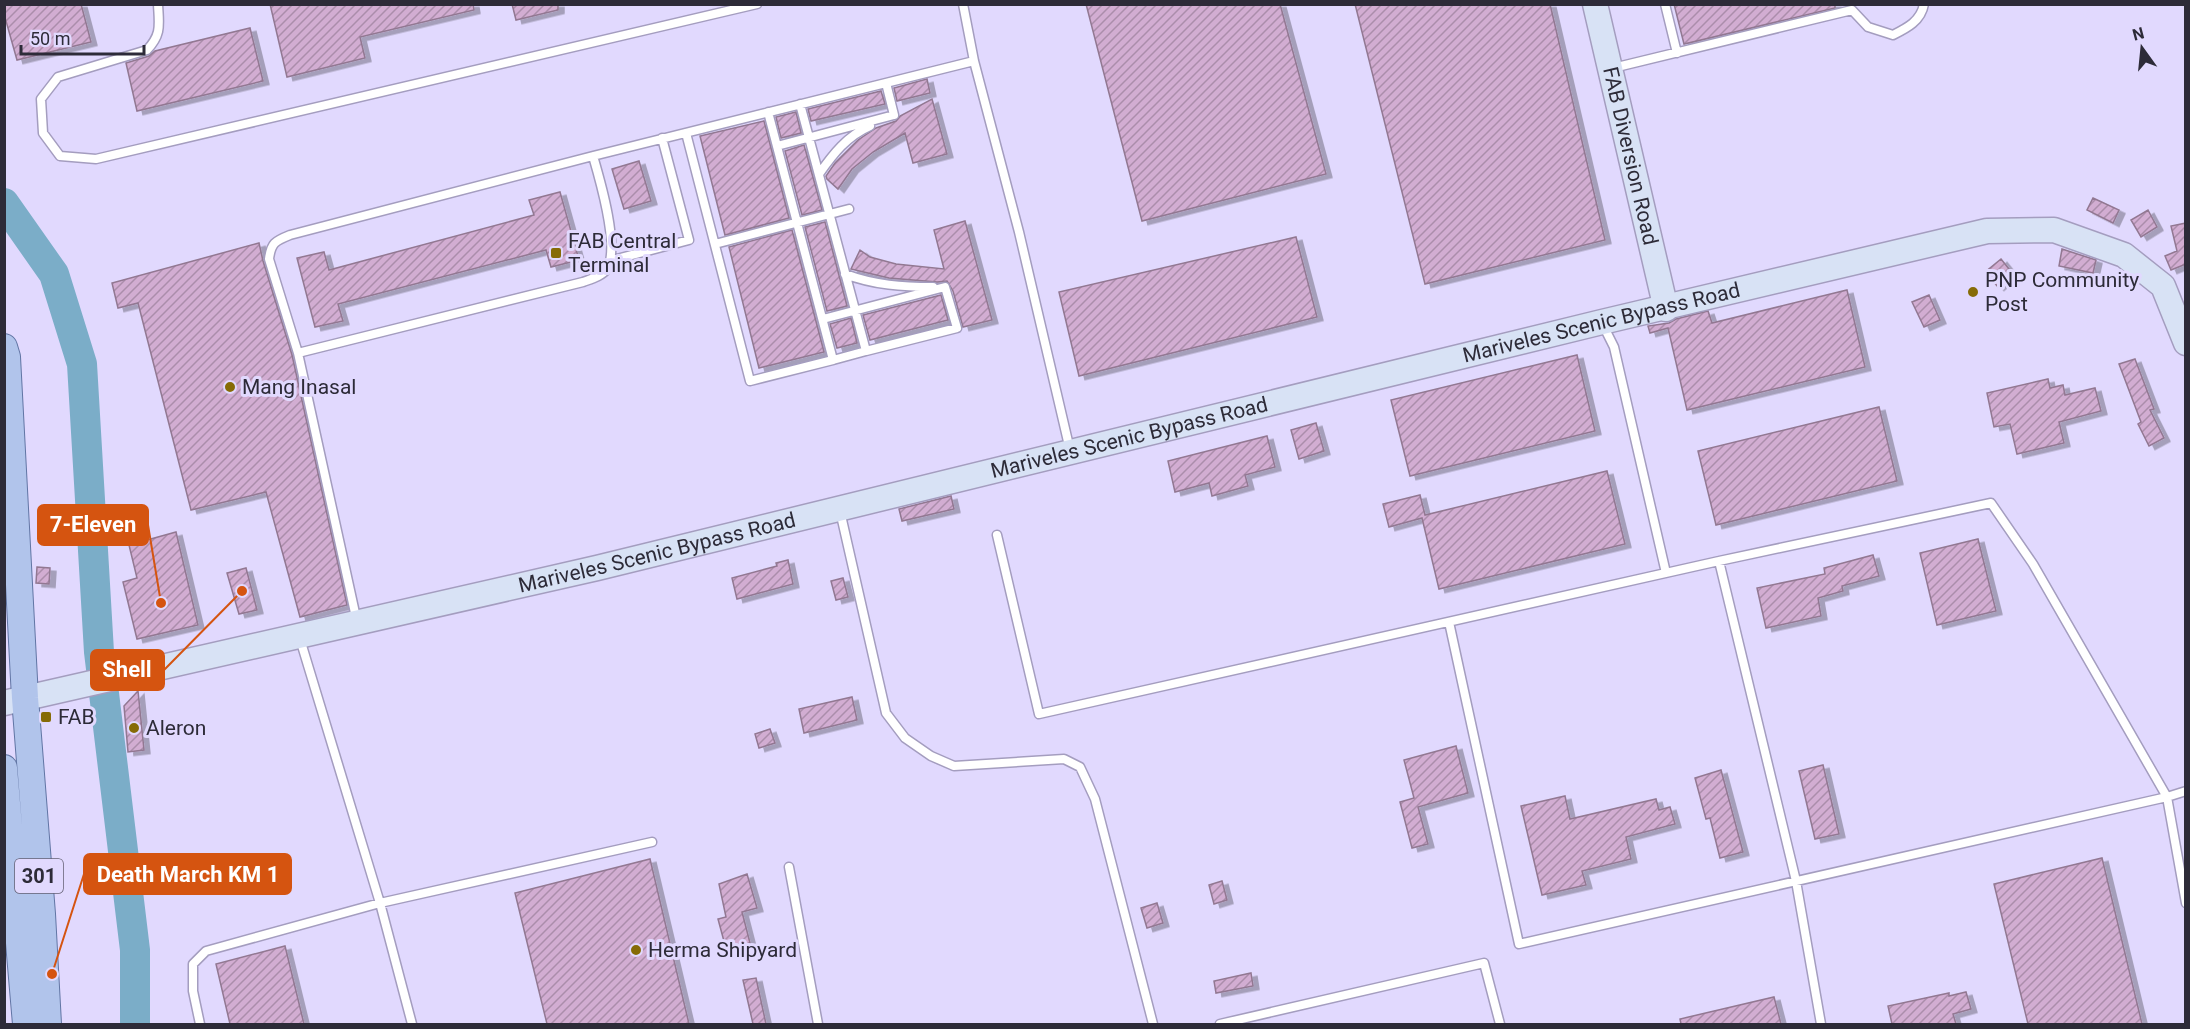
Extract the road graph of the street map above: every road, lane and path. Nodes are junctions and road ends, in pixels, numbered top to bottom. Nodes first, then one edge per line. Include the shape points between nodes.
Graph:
1 (158, 4) edge
2 (757, 4) edge
3 (963, 4) edge
4 (1594, 4) edge
5 (1665, 4) edge
6 (1924, 4) edge
7 (1852, 7) edge
8 (1677, 53) junction
9 (974, 61) junction
10 (1610, 69) junction
11 (886, 83) junction
12 (800, 104) junction
13 (768, 112) junction
14 (894, 115) junction
15 (686, 133) junction
16 (662, 138) junction
17 (809, 138) junction
18 (777, 146) junction
19 (593, 156) junction
20 (819, 174) junction
21 (849, 209) dead end
22 (830, 215) junction
23 (798, 224) junction
24 (715, 244) junction
25 (609, 261) junction
26 (846, 274) junction
27 (945, 287) junction
28 (1666, 309) junction
29 (855, 311) junction
30 (823, 319) junction
31 (1602, 322) junction
32 (2186, 343) edge
33 (4, 347) edge
34 (866, 351) junction
35 (298, 353) junction
36 (833, 360) junction
37 (1070, 453) junction
38 (840, 510) junction
39 (997, 535) dead end
40 (1719, 561) junction
41 (1666, 573) junction
42 (1449, 622) junction
43 (357, 623) junction
44 (299, 636) junction
45 (15, 701) edge
46 (4, 768) edge
47 (2186, 790) edge
48 (2167, 797) junction
49 (652, 842) dead end
50 (789, 867) dead end
51 (1796, 881) junction
52 (380, 903) junction
53 (2186, 903) edge
54 (26, 1024) edge
55 (48, 1024) edge
56 (200, 1024) edge
57 (412, 1024) edge
58 (818, 1024) edge
59 (1153, 1024) edge
60 (1220, 1024) edge
61 (1500, 1024) edge
62 (1821, 1024) edge

1 - 2 lane via 159,31 147,50 58,77 41,99 43,133 60,156 96,159
3 - 9 lane
4 - 10 main road, FAB Diversion Road
5 - 8 lane
6 - 7 lane via 1913,24 1893,35 1868,27
7 - 8 lane
8 - 10 lane
9 - 11 lane
9 - 37 lane via 1019,232
10 - 28 main road, FAB Diversion Road
11 - 12 lane
11 - 14 lane
12 - 13 lane
12 - 17 lane
13 - 15 lane
13 - 18 lane
14 - 17 lane
14 - 20 lane via 860,130 838,148
15 - 16 lane
15 - 24 lane
16 - 19 lane
16 - 25 lane via 689,240
17 - 18 lane
17 - 20 lane
18 - 23 lane
19 - 25 lane via 608,222 612,252
19 - 35 lane via 274,241 269,259
20 - 22 lane
21 - 22 lane
22 - 23 lane
22 - 26 lane
23 - 24 lane
23 - 30 lane
24 - 36 lane via 750,381
25 - 35 lane via 606,270 583,282
26 - 27 lane via 898,287
26 - 29 lane
27 - 29 lane
27 - 34 lane via 957,328
28 - 31 main road, Mariveles Scenic Bypass Road
28 - 32 main road, Mariveles Scenic Bypass Road via 1987,231 2054,230 2124,255 2163,286
29 - 30 lane
29 - 34 lane
30 - 36 lane
31 - 37 main road, Mariveles Scenic Bypass Road
31 - 41 lane via 1614,347
33 - 45 main road, 301
34 - 36 lane
35 - 43 lane
37 - 38 main road, Mariveles Scenic Bypass Road
38 - 43 main road, Mariveles Scenic Bypass Road
38 - 59 lane via 886,713 905,738 954,766 1064,759 1080,767 1095,799
39 - 42 lane via 1039,714
40 - 41 lane
40 - 48 lane via 1991,503 2033,564
40 - 51 lane
41 - 42 lane
42 - 51 lane via 1519,944
43 - 44 main road, Mariveles Scenic Bypass Road
44 - 45 main road, Mariveles Scenic Bypass Road
44 - 52 lane
45 - 55 main road, 301 via 42,914
46 - 54 main road, 301
47 - 48 lane
48 - 51 lane
48 - 53 lane
49 - 52 lane
50 - 58 lane
51 - 62 lane
52 - 56 lane via 206,951 193,964
52 - 57 lane
60 - 61 lane via 1484,963

